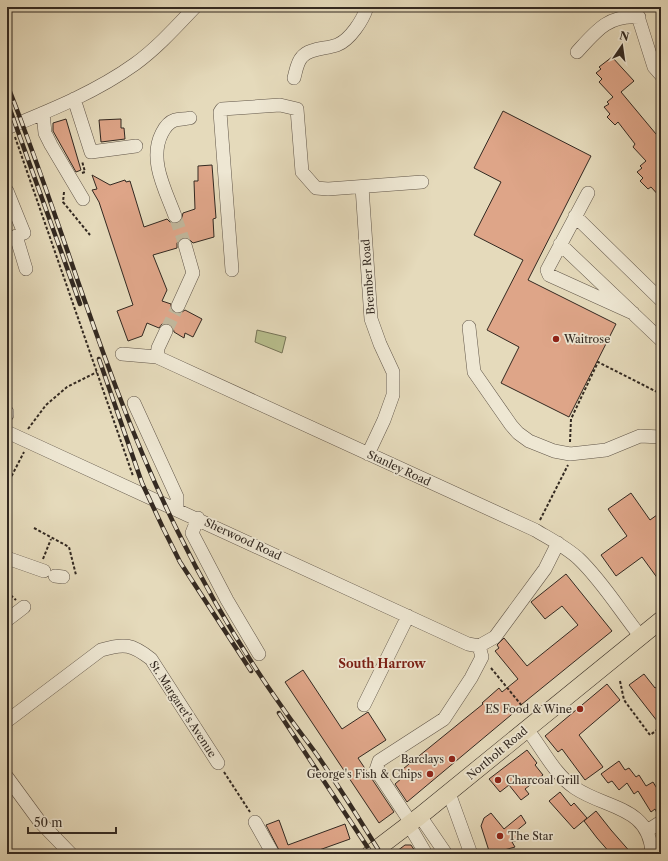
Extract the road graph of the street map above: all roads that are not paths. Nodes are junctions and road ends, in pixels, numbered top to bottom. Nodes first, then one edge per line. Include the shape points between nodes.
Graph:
1 (195, 7) edge
2 (367, 7) edge
3 (637, 12) edge
4 (577, 52) dead end
5 (661, 75) edge
6 (294, 78) dead end
7 (74, 99) junction
8 (43, 113) junction
9 (190, 118) dead end
10 (10, 130) edge
11 (136, 146) dead end
12 (422, 182) dead end
13 (362, 187) junction
14 (7, 191) edge
15 (588, 193) dead end
16 (83, 199) dead end
17 (175, 216) tunnel mouth
18 (575, 216) junction
19 (560, 244) junction
20 (185, 245) tunnel mouth
21 (26, 269) dead end
22 (232, 270) dead end
23 (661, 300) edge
24 (178, 306) tunnel mouth
25 (633, 313) junction
26 (470, 327) dead end
27 (166, 331) tunnel mouth
28 (661, 340) edge
29 (122, 354) dead end
30 (157, 357) junction
31 (134, 403) dead end
32 (7, 412) edge
33 (7, 416) edge
34 (7, 432) edge
35 (661, 437) edge
36 (368, 454) junction
37 (177, 509) junction
38 (198, 518) junction
39 (558, 543) junction
40 (7, 558) edge
41 (50, 573) road end
42 (24, 608) dead end
43 (408, 616) junction
44 (7, 620) edge
45 (661, 620) edge
46 (641, 637) junction
47 (481, 652) junction
48 (259, 654) dead end
49 (364, 705) dead end
50 (7, 721) edge
51 (526, 729) junction
52 (218, 763) road end
53 (7, 777) edge
54 (11, 791) edge
55 (448, 793) junction
56 (256, 822) road end
57 (413, 822) junction
58 (661, 822) edge
59 (647, 831) junction
60 (71, 854) edge
61 (273, 854) edge
62 (370, 854) edge
63 (426, 854) edge
64 (446, 854) edge
65 (471, 854) edge
66 (652, 854) edge

1 - 7 street via 170,34 135,64
2 - 6 street via 361,22 338,45 305,53 300,59
3 - 4 street via 614,19 592,35
3 - 5 street via 654,67
7 - 8 street
7 - 11 street via 91,152
8 - 10 street
8 - 16 street via 45,133
9 - 17 street via 170,123 162,132 157,148 159,173
12 - 13 street
13 - 22 street via 316,188 302,172 298,109 280,105 221,110
13 - 36 street, Brember Road via 371,319 393,372 393,395
14 - 21 street via 24,233 16,236
15 - 18 street
18 - 19 street
18 - 23 street
19 - 25 street
19 - 25 street via 547,270 549,276
20 - 24 street via 194,274
25 - 28 street
26 - 35 street via 474,372 511,425 535,444 554,451 570,448 606,450 640,436
27 - 30 street
29 - 30 street, Stanley Road
30 - 36 street, Stanley Road
31 - 37 street via 177,497
32 - 33 street
34 - 37 street, Sherwood Road
36 - 39 street, Stanley Road via 535,530
37 - 38 street, Sherwood Road
38 - 43 street, Sherwood Road
38 - 48 street via 192,533
39 - 46 street, Stanley Road via 578,558 598,579
39 - 47 street via 545,569
40 - 41 street
42 - 44 street
43 - 47 street, Sherwood Road
43 - 49 street
45 - 46 main road, Northolt Road
46 - 51 main road, Northolt Road
47 - 57 street via 471,678 444,719 379,762 376,770
50 - 52 street, St. Margaret's Avenue via 101,650 118,645 137,648 151,659
51 - 55 main road, Northolt Road
51 - 59 street via 560,774 574,788 637,817
53 - 54 street
54 - 60 street
55 - 57 main road, Northolt Road
55 - 65 street
56 - 61 street
57 - 62 main road, Northolt Road
57 - 63 street
57 - 64 street
58 - 59 street
59 - 66 street

